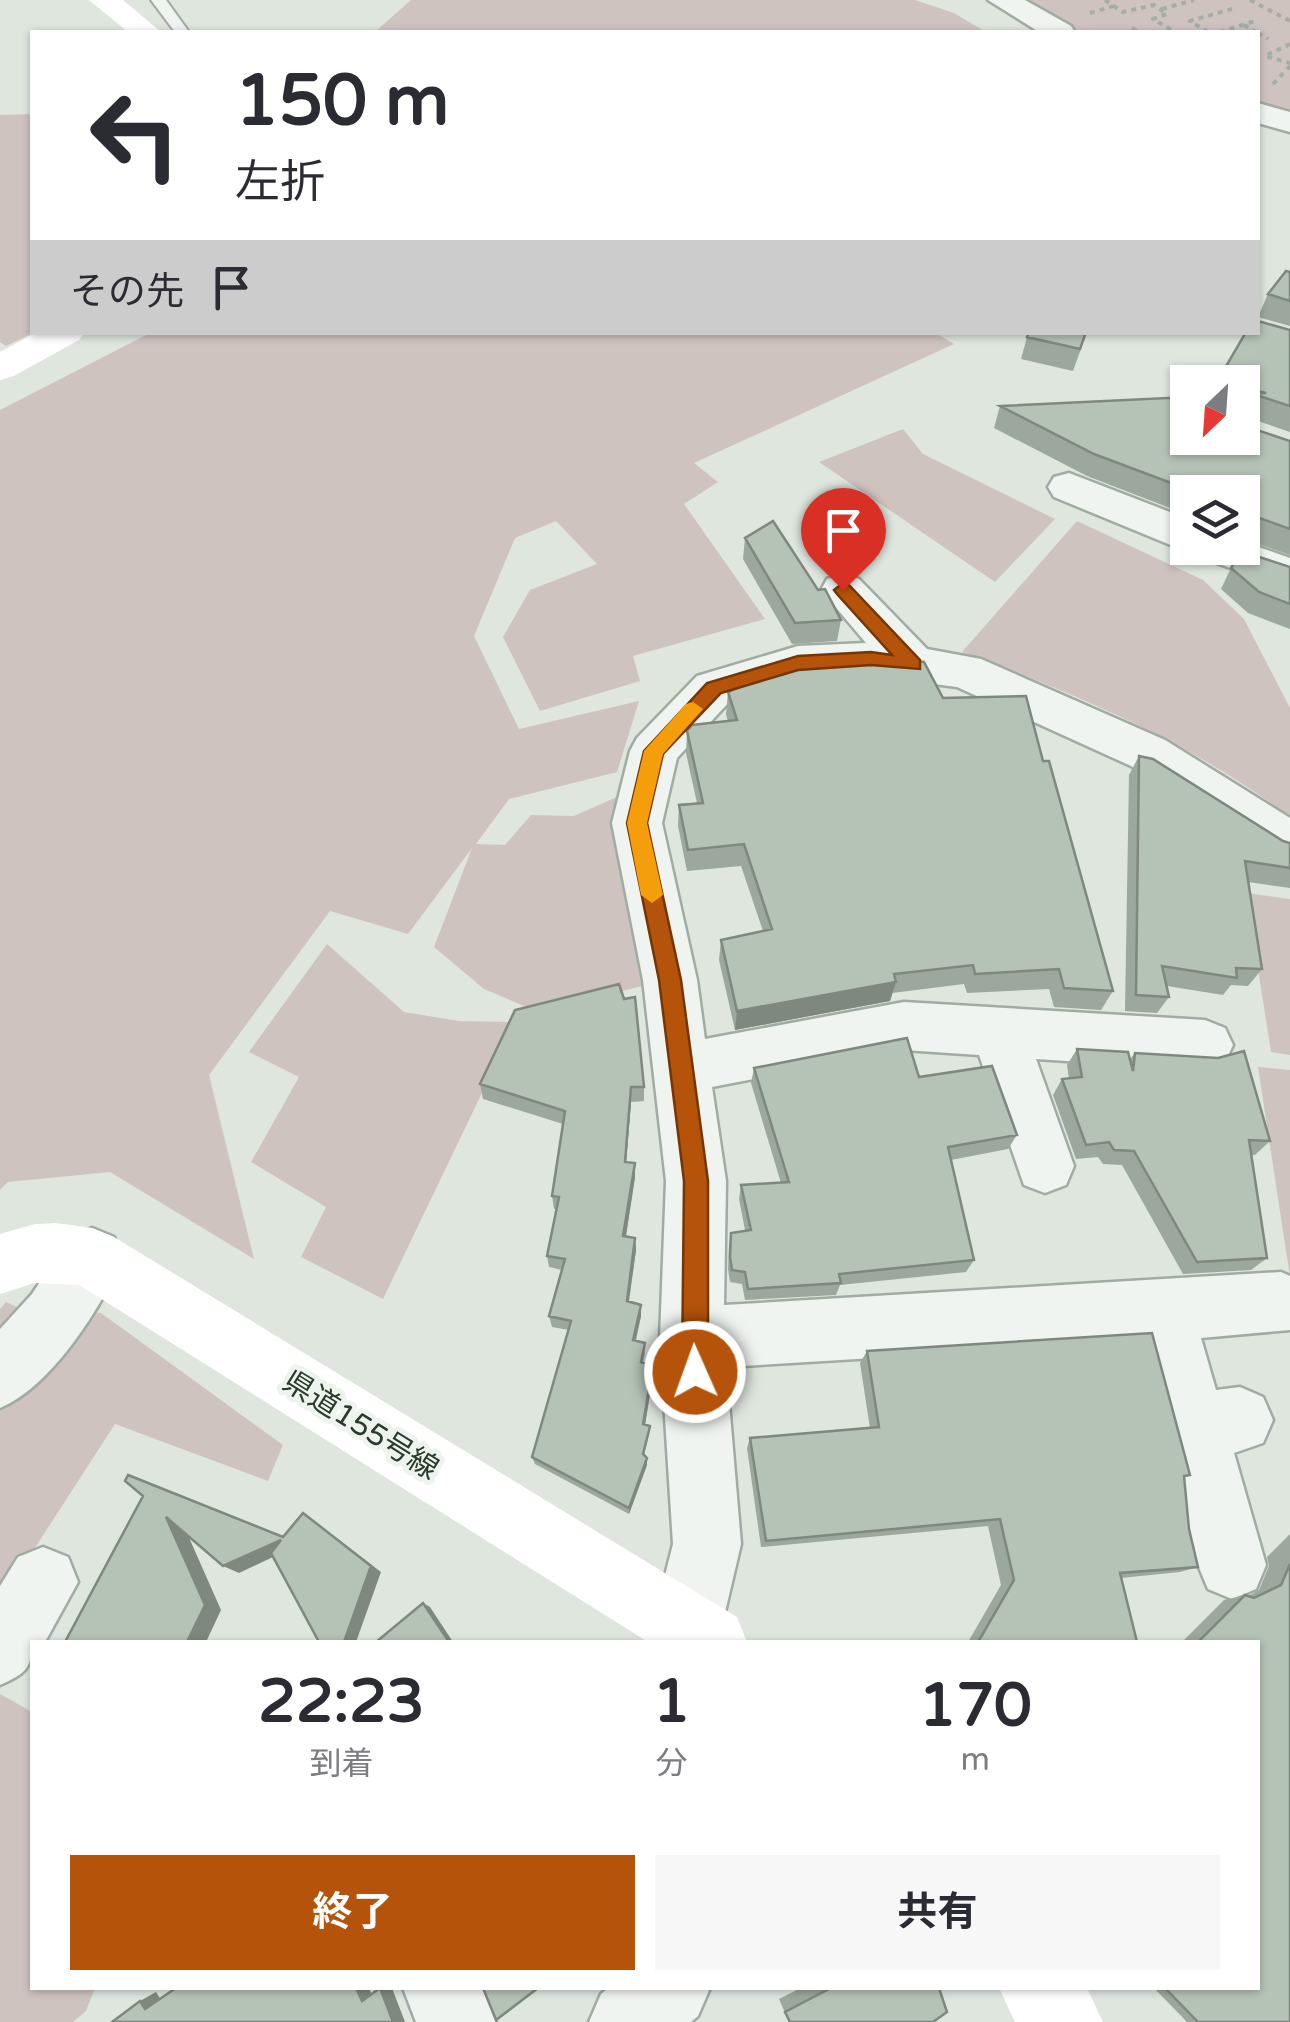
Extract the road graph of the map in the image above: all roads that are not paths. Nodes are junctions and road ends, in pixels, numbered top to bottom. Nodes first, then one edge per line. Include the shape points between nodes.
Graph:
1 (104, 0) edge
2 (158, 0) edge
3 (1003, 0) edge
4 (143, 30) edge
5 (180, 30) edge
6 (1056, 30) edge
7 (1260, 114) edge
8 (1290, 122) edge
9 (60, 335) edge
10 (0, 368) edge
11 (1069, 487) dead end
12 (1170, 529) edge
13 (1260, 564) edge
14 (1290, 575) edge
15 (843, 590) dead end
16 (913, 664) junction
17 (1290, 843) edge
18 (999, 1032) junction
19 (1204, 1045) dead end
20 (682, 1068) junction
21 (1046, 1166) dead end
22 (92, 1258) junction
23 (0, 1264) edge
24 (1281, 1303) dead end
25 (1162, 1310) junction
26 (692, 1338) junction
27 (0, 1376) edge
28 (1232, 1565) dead end
29 (43, 1582) dead end
30 (694, 1637) edge
31 (0, 1649) edge
32 (443, 1990) edge
33 (668, 1990) edge
34 (684, 1990) edge
35 (1039, 1990) edge
36 (456, 2022) edge
37 (630, 2022) edge
38 (688, 2022) edge
39 (1063, 2022) edge

1 - 4 main road
2 - 5 lane
3 - 6 street
7 - 8 street
9 - 10 main road
11 - 12 street
13 - 14 street
15 - 16 street
16 - 17 street via 965,672 1148,754
16 - 20 street via 871,658 798,663 714,688 654,751 637,823
18 - 19 street
18 - 20 street via 904,1026
18 - 21 street
20 - 26 street via 696,1181
22 - 23 main road, 県道155号線 via 30,1252
22 - 27 street via 54,1316
22 - 30 main road, 県道155号線
24 - 25 street
25 - 26 street
25 - 28 street via 1216,1422
26 - 30 street via 707,1544
29 - 31 street
32 - 36 street
33 - 37 street
34 - 38 street
35 - 39 main road

